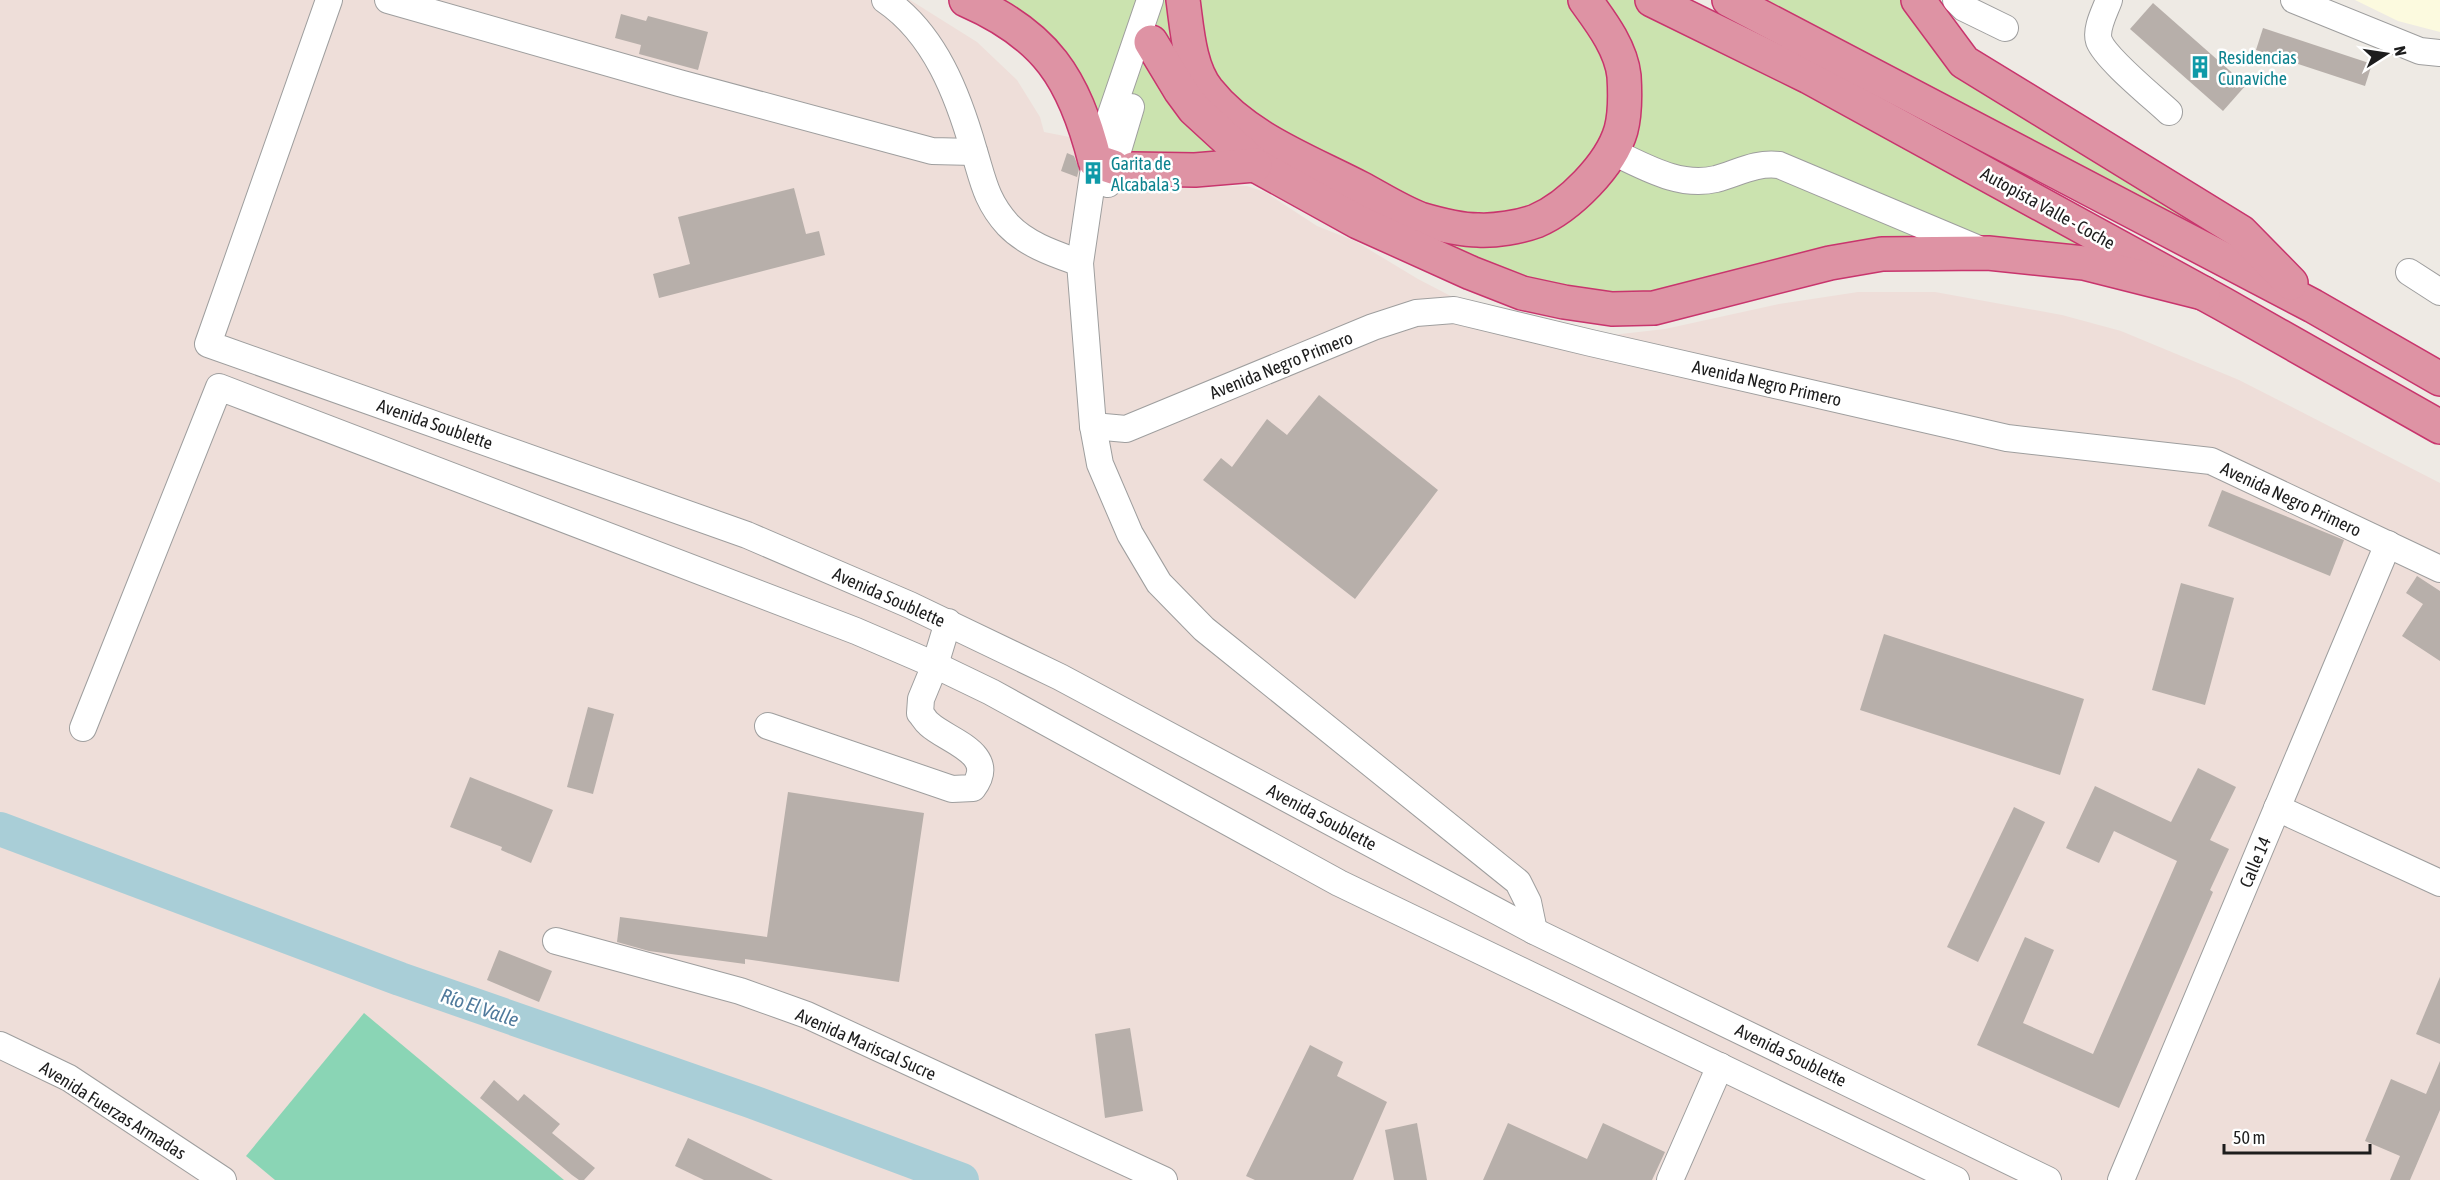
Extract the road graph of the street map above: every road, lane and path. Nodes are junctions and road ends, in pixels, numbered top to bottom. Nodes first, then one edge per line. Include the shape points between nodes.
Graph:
1 (329, 0) edge
2 (388, 0) edge
3 (885, 0) edge
4 (966, 0) edge
5 (1150, 0) edge
6 (1167, 0) edge
7 (1183, 0) edge
8 (1585, 0) edge
9 (1652, 0) edge
10 (1729, 0) edge
11 (1918, 0) edge
12 (1956, 0) edge
13 (2109, 0) edge
14 (2294, 0) edge
15 (2005, 28) dead end
16 (1152, 42) junction
17 (2440, 53) edge
18 (2169, 112) dead end
19 (974, 152) junction
20 (1611, 152) junction
21 (1255, 165) junction
22 (1114, 166) junction
23 (1988, 252) junction
24 (1080, 262) junction
25 (2409, 272) dead end
26 (2440, 292) edge
27 (2203, 293) junction
28 (2313, 306) junction
29 (2440, 380) edge
30 (1093, 426) junction
31 (2440, 427) edge
32 (2388, 544) junction
33 (2440, 569) edge
34 (948, 622) junction
35 (935, 664) junction
36 (768, 726) dead end
37 (82, 728) dead end
38 (2277, 808) junction
39 (2440, 883) edge
40 (1534, 931) junction
41 (556, 941) dead end
42 (0, 1045) edge
43 (1720, 1066) junction
44 (223, 1180) edge
45 (1164, 1180) edge
46 (1670, 1180) edge
47 (1956, 1180) edge
48 (2048, 1180) edge
49 (2121, 1180) edge

1 - 34 street, Avenida Soublette via 208,344 747,535
2 - 19 street via 932,151
3 - 19 street via 911,22 940,62
4 - 22 highway via 1023,31 1056,65 1082,118
5 - 22 street
6 - 16 street
7 - 20 highway via 1196,65 1206,89 1226,110 1265,139 1419,218 1478,230 1536,221 1581,190
8 - 20 highway via 1611,40 1624,75 1621,130
9 - 27 highway, Autopista Valle - Coche via 1809,77
10 - 28 highway, Autopista Valle - Coche
11 - 28 highway via 1964,62 2241,232
12 - 15 street
13 - 18 street via 2098,30 2099,40 2109,55
14 - 17 street via 2420,51
16 - 21 highway via 1194,109
16 - 22 street
19 - 24 street via 987,195 1010,226 1048,252
20 - 23 street via 1671,177 1692,181 1715,179 1766,163 1779,165
21 - 22 highway via 1195,170
21 - 23 highway via 1358,222 1471,273 1522,293 1612,309 1654,308 1830,263 1882,254
22 - 24 street via 1085,233
23 - 27 highway via 2084,263
24 - 30 street
25 - 26 street
27 - 31 highway, Autopista Valle - Coche
28 - 29 highway, Autopista Valle - Coche
30 - 32 street, Avenida Negro Primero via 1126,429 1373,327 1416,314 1454,310 2007,438 2211,461
30 - 40 street via 1100,464 1130,534 1159,583 1204,629 1518,882 1528,902
32 - 33 street, Avenida Negro Primero
32 - 38 street, Calle 14
34 - 35 street
34 - 40 street, Avenida Soublette via 1060,677
35 - 36 street via 920,712 929,725 972,752 979,764 979,780 973,788 952,789
35 - 37 street via 219,387
35 - 43 street via 1339,883
38 - 39 street
38 - 49 street, Calle 14
40 - 48 street, Avenida Soublette
41 - 45 street, Avenida Mariscal Sucre via 740,991 807,1016
42 - 44 street, Avenida Fuerzas Armadas via 69,1078
43 - 46 street
43 - 47 street

